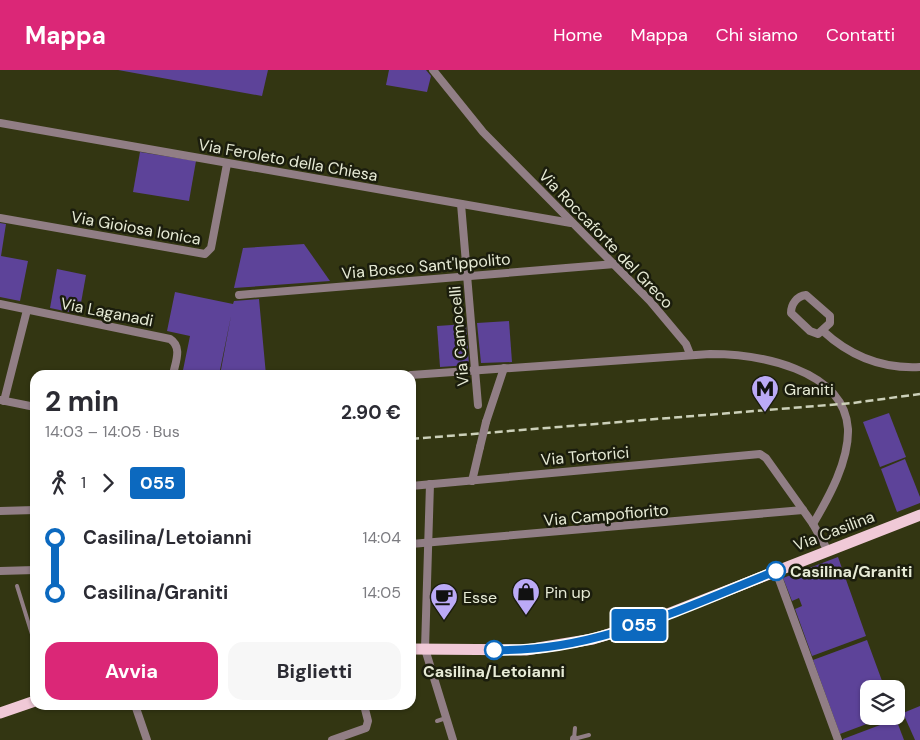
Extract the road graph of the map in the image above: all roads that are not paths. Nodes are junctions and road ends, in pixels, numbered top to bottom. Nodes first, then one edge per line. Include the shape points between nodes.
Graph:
1 (433, 70) edge
2 (0, 123) edge
3 (227, 164) junction
4 (461, 204) junction
5 (0, 218) edge
6 (571, 223) junction
7 (615, 264) junction
8 (468, 277) junction
9 (239, 295) dead end
10 (0, 304) edge
11 (27, 310) junction
12 (824, 331) junction
13 (690, 354) junction
14 (920, 367) edge
15 (504, 368) junction
16 (174, 370) edge
17 (476, 370) junction
18 (416, 375) edge
19 (2, 400) edge
20 (478, 405) dead end
21 (30, 406) edge
22 (472, 481) junction
23 (430, 484) junction
24 (416, 485) edge
25 (30, 510) edge
26 (803, 510) junction
27 (0, 511) edge
28 (920, 515) edge
29 (813, 524) junction
30 (429, 543) junction
31 (416, 544) edge
32 (828, 551) junction
33 (30, 570) edge
34 (0, 571) edge
35 (776, 571) junction
36 (17, 586) dead end
37 (30, 628) edge
38 (416, 649) edge
39 (425, 649) junction
40 (30, 703) edge
41 (138, 710) edge
42 (365, 710) edge
43 (0, 713) edge
44 (446, 718) junction
45 (437, 720) dead end
46 (575, 728) dead end
47 (589, 735) dead end
48 (148, 740) edge
49 (332, 740) edge
50 (453, 740) edge
51 (574, 740) edge
52 (838, 740) edge

1 - 6 street, Via Roccaforte del Greco via 479,128
2 - 3 street, Via Feroleto della Chiesa
3 - 4 street, Via Feroleto della Chiesa
3 - 5 street, Via Gioiosa Ionica via 211,248 205,254
4 - 6 street, Via Feroleto della Chiesa
4 - 8 street, Via Camocelli
6 - 7 street, Via Roccaforte del Greco
7 - 8 street, Via Bosco Sant'Ippolito
7 - 13 street, Via Roccaforte del Greco via 686,344
8 - 9 street, Via Bosco Sant'Ippolito
8 - 17 street, Via Camocelli
10 - 11 street, Via Laganadi
11 - 16 street, Via Laganadi via 170,339 178,351
11 - 19 street
12 - 12 street via 831,321 829,314 810,297 800,296 792,305 792,315 814,334
12 - 14 street via 845,347 874,362
13 - 15 street
13 - 29 street via 725,354 774,361 810,376 837,399 847,421 846,447 829,495
15 - 17 street
15 - 22 street, bridge via 486,422
17 - 18 street
17 - 20 street, Via Camocelli
19 - 21 street
22 - 23 street, Via Tortorici
22 - 26 street, Via Tortorici via 761,454
23 - 24 street, Via Tortorici
23 - 30 street
25 - 27 street
26 - 29 street
26 - 30 street, Via Campofiorito
28 - 32 main road, Via Casilina
29 - 32 street
30 - 31 street, Via Campofiorito
30 - 39 street
32 - 35 main road, Via Casilina
33 - 34 street
35 - 39 main road, Via Casilina via 640,624 586,641 526,650
35 - 52 street
36 - 37 lane
38 - 39 main road, Via Casilina
39 - 44 street
40 - 43 main road
41 - 48 street
42 - 49 street via 366,728
44 - 45 lane
44 - 50 street
46 - 51 lane
47 - 51 lane

